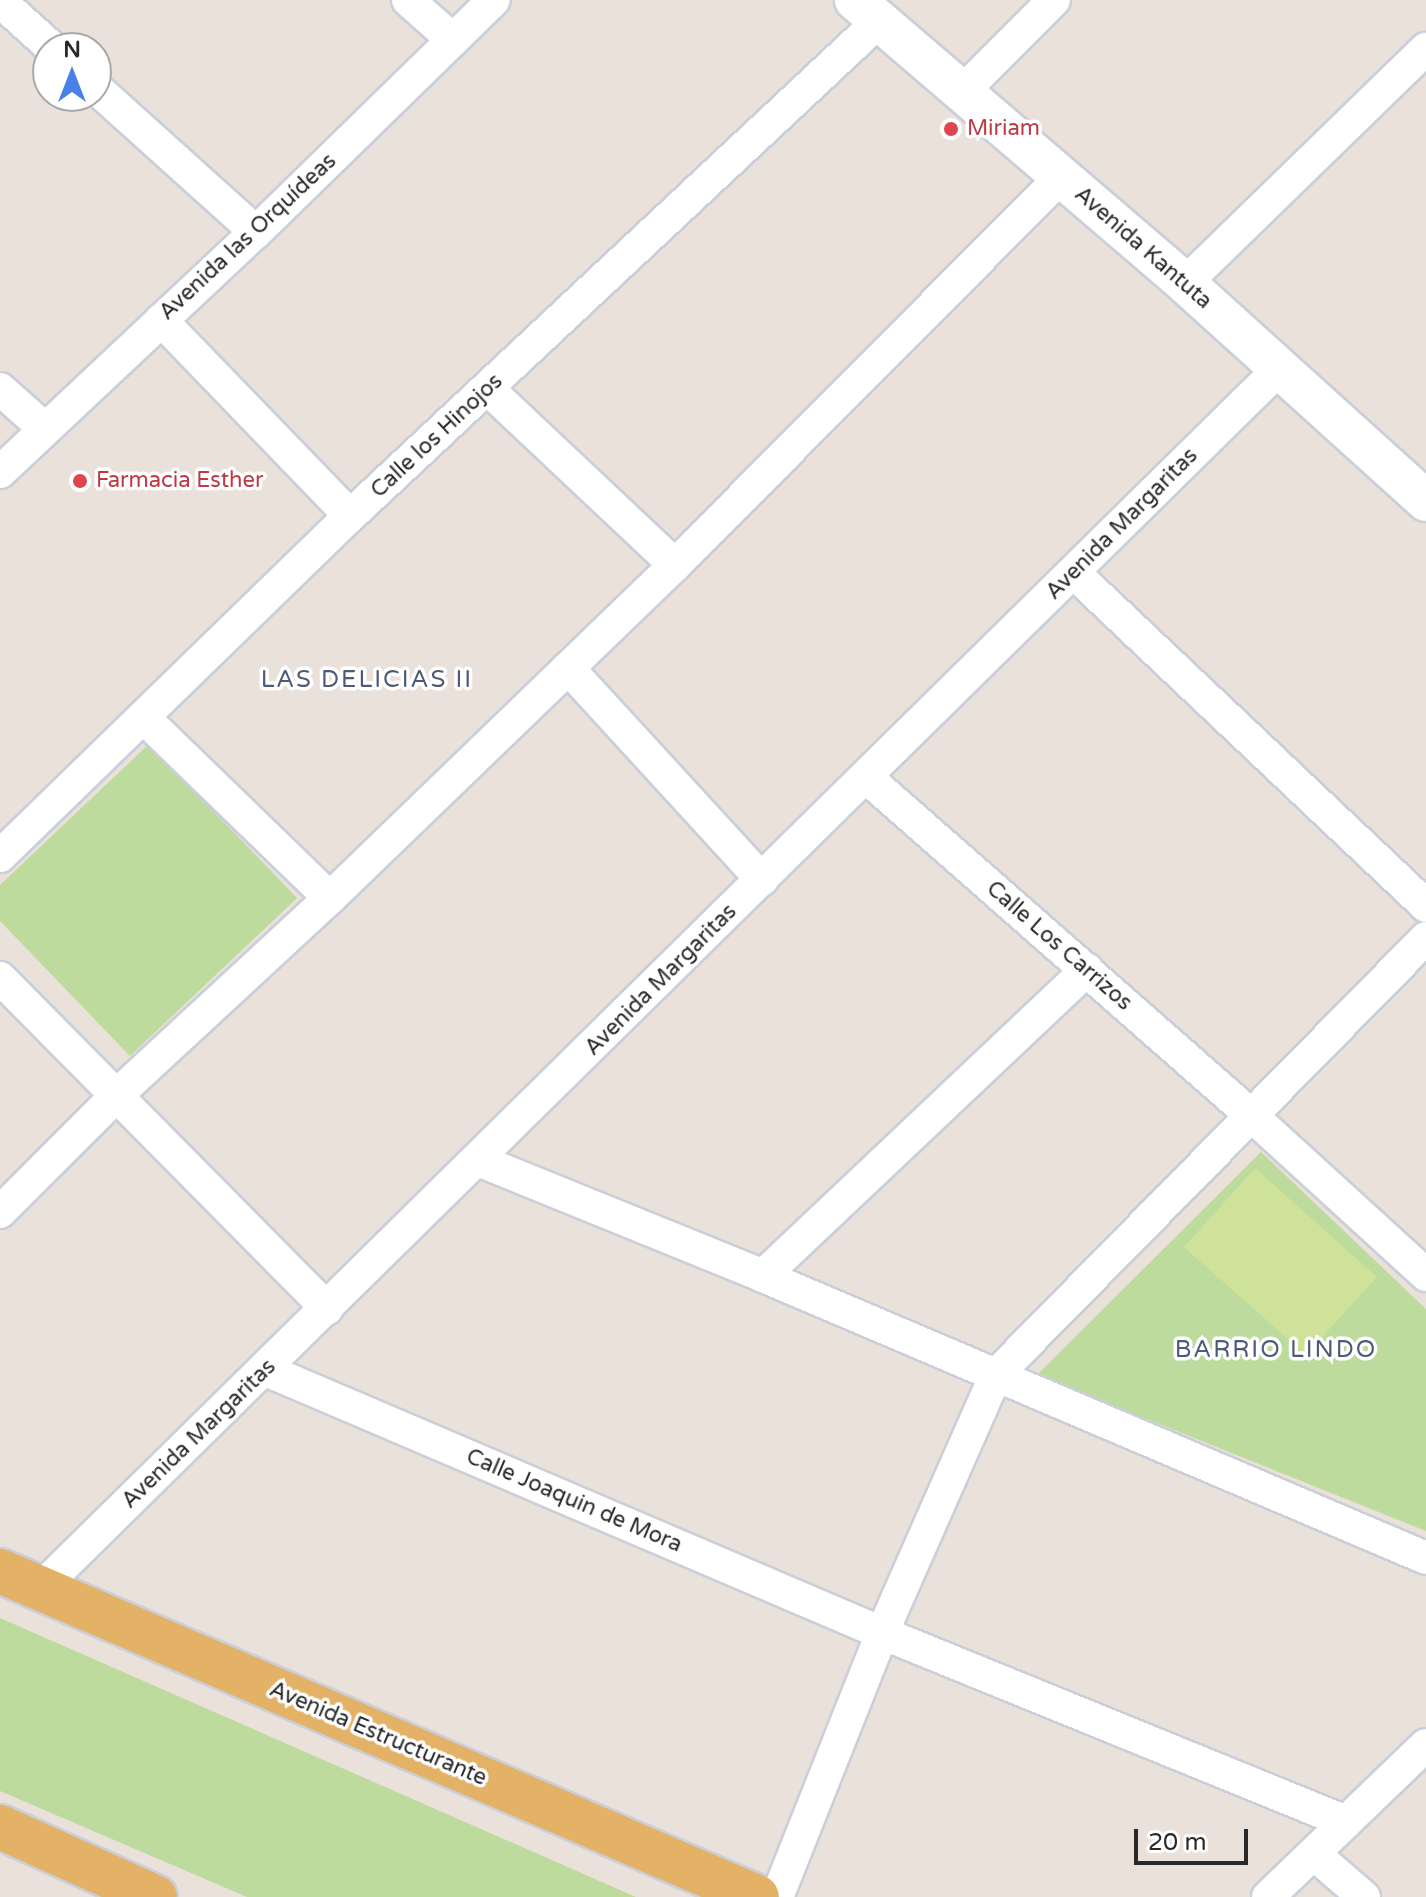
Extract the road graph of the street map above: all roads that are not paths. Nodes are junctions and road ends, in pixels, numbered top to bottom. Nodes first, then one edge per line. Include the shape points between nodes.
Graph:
1 (408, 0) edge
2 (494, 0) edge
3 (1054, 0) edge
4 (0, 1) edge
5 (866, 11) edge
6 (34, 32) edge
7 (453, 40) junction
8 (1426, 49) edge
9 (962, 92) junction
10 (112, 102) edge
11 (1061, 177) junction
12 (256, 232) junction
13 (1185, 283) junction
14 (161, 320) junction
15 (1279, 369) junction
16 (0, 389) edge
17 (488, 389) junction
18 (44, 428) junction
19 (0, 472) edge
20 (1426, 501) edge
21 (350, 516) junction
22 (675, 565) junction
23 (1073, 572) junction
24 (568, 668) junction
25 (143, 717) junction
26 (866, 777) junction
27 (0, 856) edge
28 (762, 880) junction
29 (330, 898) junction
30 (1426, 906) edge
31 (1426, 938) edge
32 (1087, 970) junction
33 (0, 978) edge
34 (118, 1094) junction
35 (1252, 1116) junction
36 (478, 1160) junction
37 (0, 1212) edge
38 (1426, 1275) edge
39 (763, 1276) junction
40 (327, 1309) junction
41 (266, 1370) junction
42 (996, 1375) junction
43 (1426, 1558) edge
44 (0, 1571) edge
45 (40, 1589) junction
46 (882, 1633) junction
47 (1426, 1745) edge
48 (1346, 1822) junction
49 (0, 1827) edge
50 (1314, 1854) junction
51 (155, 1897) edge
52 (757, 1897) edge
53 (777, 1897) edge
54 (1268, 1897) edge
55 (1364, 1897) edge

1 - 7 street
2 - 7 street, Avenida las Orquídeas
3 - 9 street
4 - 6 street
5 - 9 street, Avenida Kantuta
5 - 17 street, Calle los Hinojos
7 - 12 street, Avenida las Orquídeas
8 - 13 street
9 - 11 street, Avenida Kantuta
10 - 12 street
11 - 13 street, Avenida Kantuta
11 - 22 street
12 - 14 street, Avenida las Orquídeas
13 - 15 street, Avenida Kantuta
14 - 18 street, Avenida las Orquídeas
14 - 21 street
15 - 20 street, Avenida Kantuta
15 - 23 street, Avenida Margaritas
16 - 18 street
17 - 21 street, Calle los Hinojos
17 - 22 street
18 - 19 street, Avenida las Orquídeas
21 - 25 street, Calle los Hinojos
22 - 24 street
23 - 26 street, Avenida Margaritas
23 - 30 street
24 - 28 street
24 - 29 street
25 - 27 street, Calle los Hinojos
25 - 29 street
26 - 28 street, Avenida Margaritas
26 - 32 street, Calle Los Carrizos
28 - 36 street, Avenida Margaritas
29 - 34 street
31 - 35 street
32 - 35 street, Calle Los Carrizos
32 - 39 street
33 - 34 street
34 - 37 street
34 - 40 street
35 - 38 street, Calle Los Carrizos
35 - 42 street
36 - 39 street
36 - 40 street, Avenida Margaritas
39 - 42 street
40 - 41 street, Avenida Margaritas
41 - 45 street, Avenida Margaritas
41 - 46 street, Calle Joaquin de Mora
42 - 43 street
42 - 46 street
44 - 45 main road, Avenida Estructurante
45 - 52 main road, Avenida Estructurante
46 - 48 street, Calle Joaquin de Mora
46 - 53 street
47 - 48 street
48 - 50 street
49 - 51 main road
50 - 54 street
50 - 55 street

